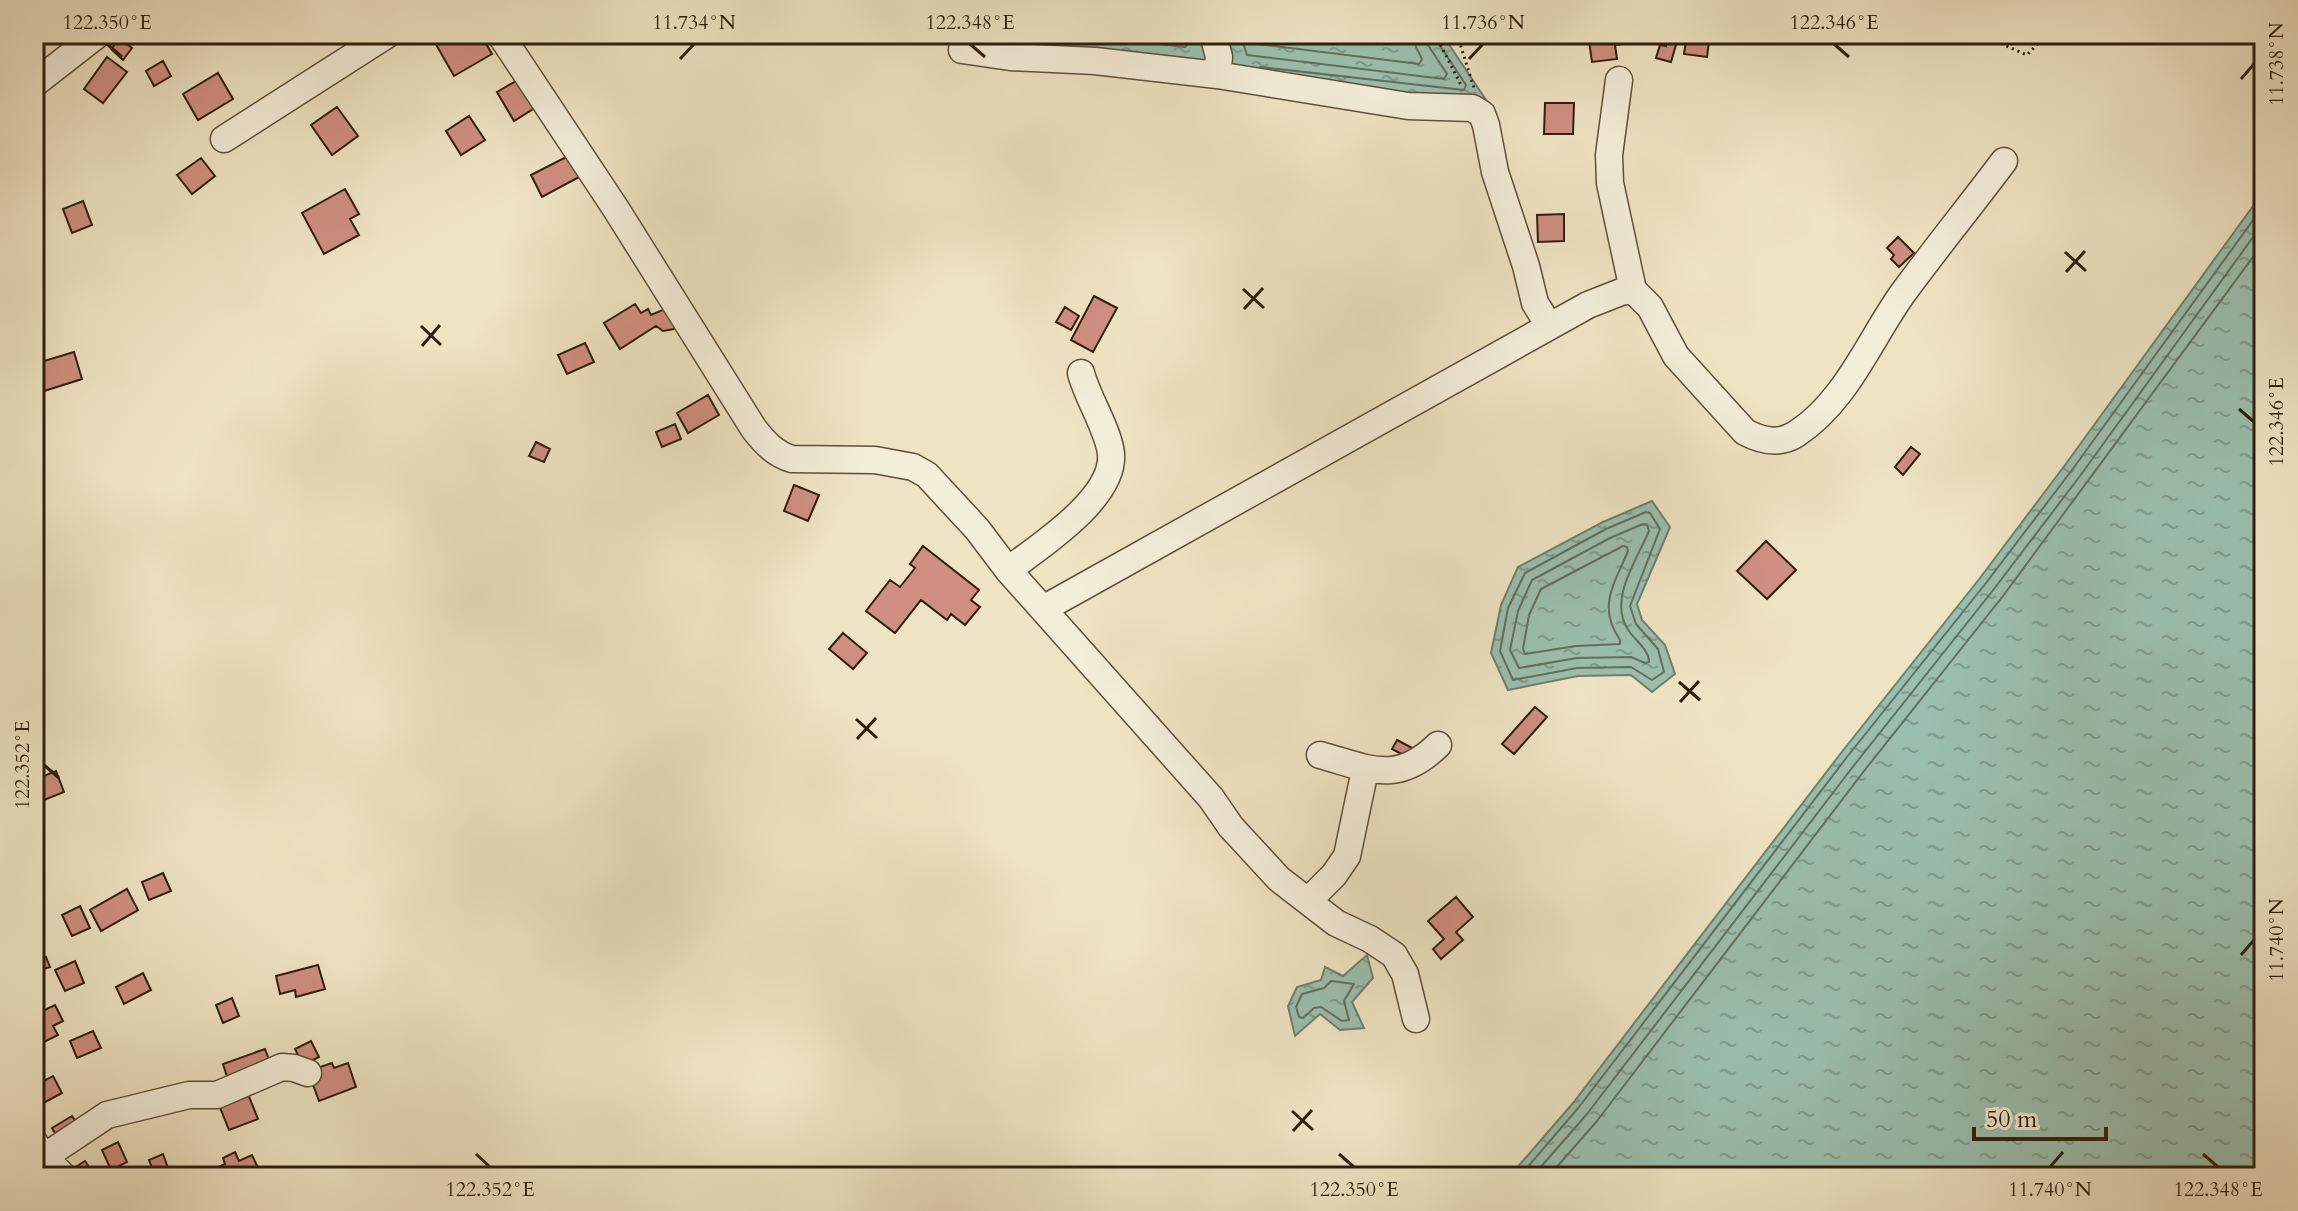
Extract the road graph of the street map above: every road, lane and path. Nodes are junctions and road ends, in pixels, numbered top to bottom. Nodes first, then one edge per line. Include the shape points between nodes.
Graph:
1 (98, 34) edge
2 (388, 34) edge
3 (500, 34) edge
4 (964, 34) edge
5 (1213, 34) edge
6 (1435, 34) edge
7 (1457, 34) edge
8 (1979, 34) edge
9 (2047, 34) edge
10 (1217, 75) junction
11 (1619, 80) dead end
12 (34, 84) edge
13 (1477, 111) junction
14 (224, 139) dead end
15 (2004, 161) dead end
16 (1633, 290) junction
17 (1549, 326) junction
18 (1081, 373) dead end
19 (1008, 570) junction
20 (1043, 609) junction
21 (1438, 745) dead end
22 (1320, 755) dead end
23 (1365, 770) junction
24 (1308, 901) junction
25 (1416, 1019) dead end
26 (308, 1073) dead end
27 (39, 1150) edge
28 (64, 1177) edge

1 - 12 street
2 - 14 street
3 - 19 street via 765,443 799,461 875,460 913,467 939,487
4 - 10 street via 962,50
5 - 10 street
6 - 13 path
7 - 13 path
8 - 9 path via 2027,55
10 - 13 street via 1408,106
11 - 16 street via 1610,183
13 - 17 street via 1486,125 1535,303
15 - 16 street via 1904,292 1846,383 1803,428 1779,442 1745,432 1676,356 1650,307
16 - 17 street
17 - 20 street
18 - 19 street via 1111,451 1109,474 1086,507
19 - 20 street
20 - 24 street via 1231,827 1279,879
21 - 23 street via 1410,766 1391,772
22 - 23 street
23 - 24 street via 1347,856
24 - 25 street via 1394,955 1405,974
26 - 27 street via 282,1067 217,1095 189,1095 107,1115
27 - 28 street

